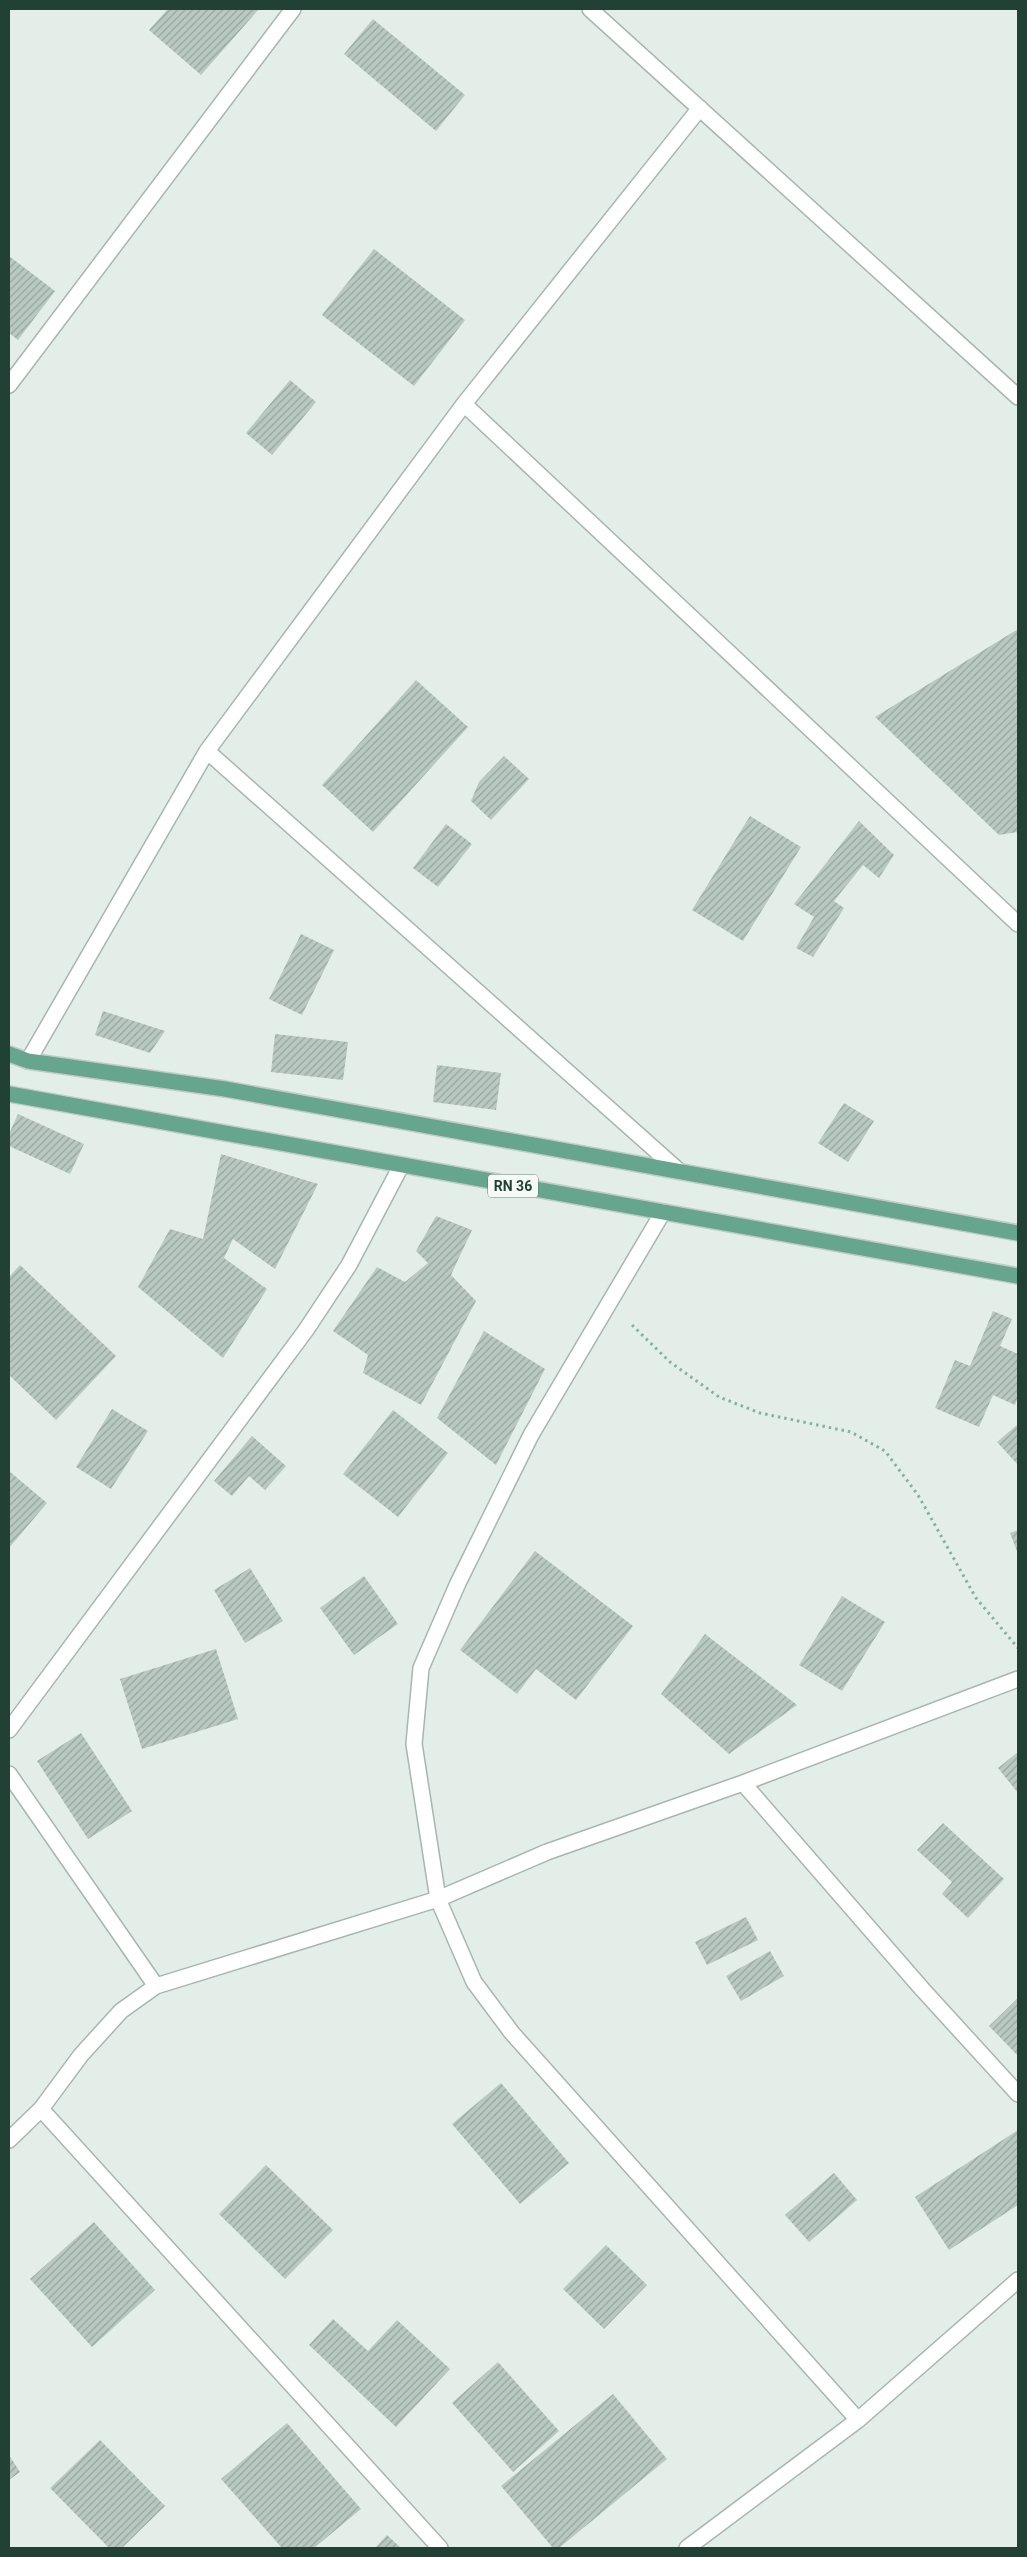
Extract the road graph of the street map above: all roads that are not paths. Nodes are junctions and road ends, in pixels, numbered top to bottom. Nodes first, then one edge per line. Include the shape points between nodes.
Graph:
1 (293, 9) edge
2 (590, 9) edge
3 (700, 108) junction
4 (9, 385) edge
5 (1018, 397) edge
6 (464, 404) junction
7 (208, 751) junction
8 (1018, 924) edge
9 (9, 1054) edge
10 (28, 1061) junction
11 (9, 1094) edge
12 (401, 1166) junction
13 (679, 1171) junction
14 (663, 1212) junction
15 (1015, 1229) edge
16 (1018, 1276) edge
17 (1018, 1679) edge
18 (9, 1730) edge
19 (9, 1774) edge
20 (743, 1783) junction
21 (438, 1899) junction
22 (156, 1986) junction
23 (1018, 2094) edge
24 (41, 2109) junction
25 (9, 2140) edge
26 (1018, 2280) edge
27 (858, 2420) junction
28 (440, 2548) edge
29 (687, 2548) edge

1 - 4 street
2 - 3 street
3 - 5 street
3 - 6 street
6 - 7 street
6 - 8 street
7 - 10 street
7 - 13 street
9 - 10 main road
10 - 13 main road via 225,1089
11 - 12 main road, RN 36
12 - 14 main road, RN 36
12 - 18 street via 349,1265 306,1330
13 - 15 main road
14 - 16 main road, RN 36
14 - 21 street via 531,1434 458,1583 421,1668 414,1744
17 - 20 street
19 - 22 street
20 - 21 street via 546,1852
20 - 23 street
21 - 22 street
21 - 27 street via 474,1982 512,2033
22 - 24 street via 121,2011 81,2055
24 - 25 street
24 - 28 street
26 - 27 street
27 - 29 street

